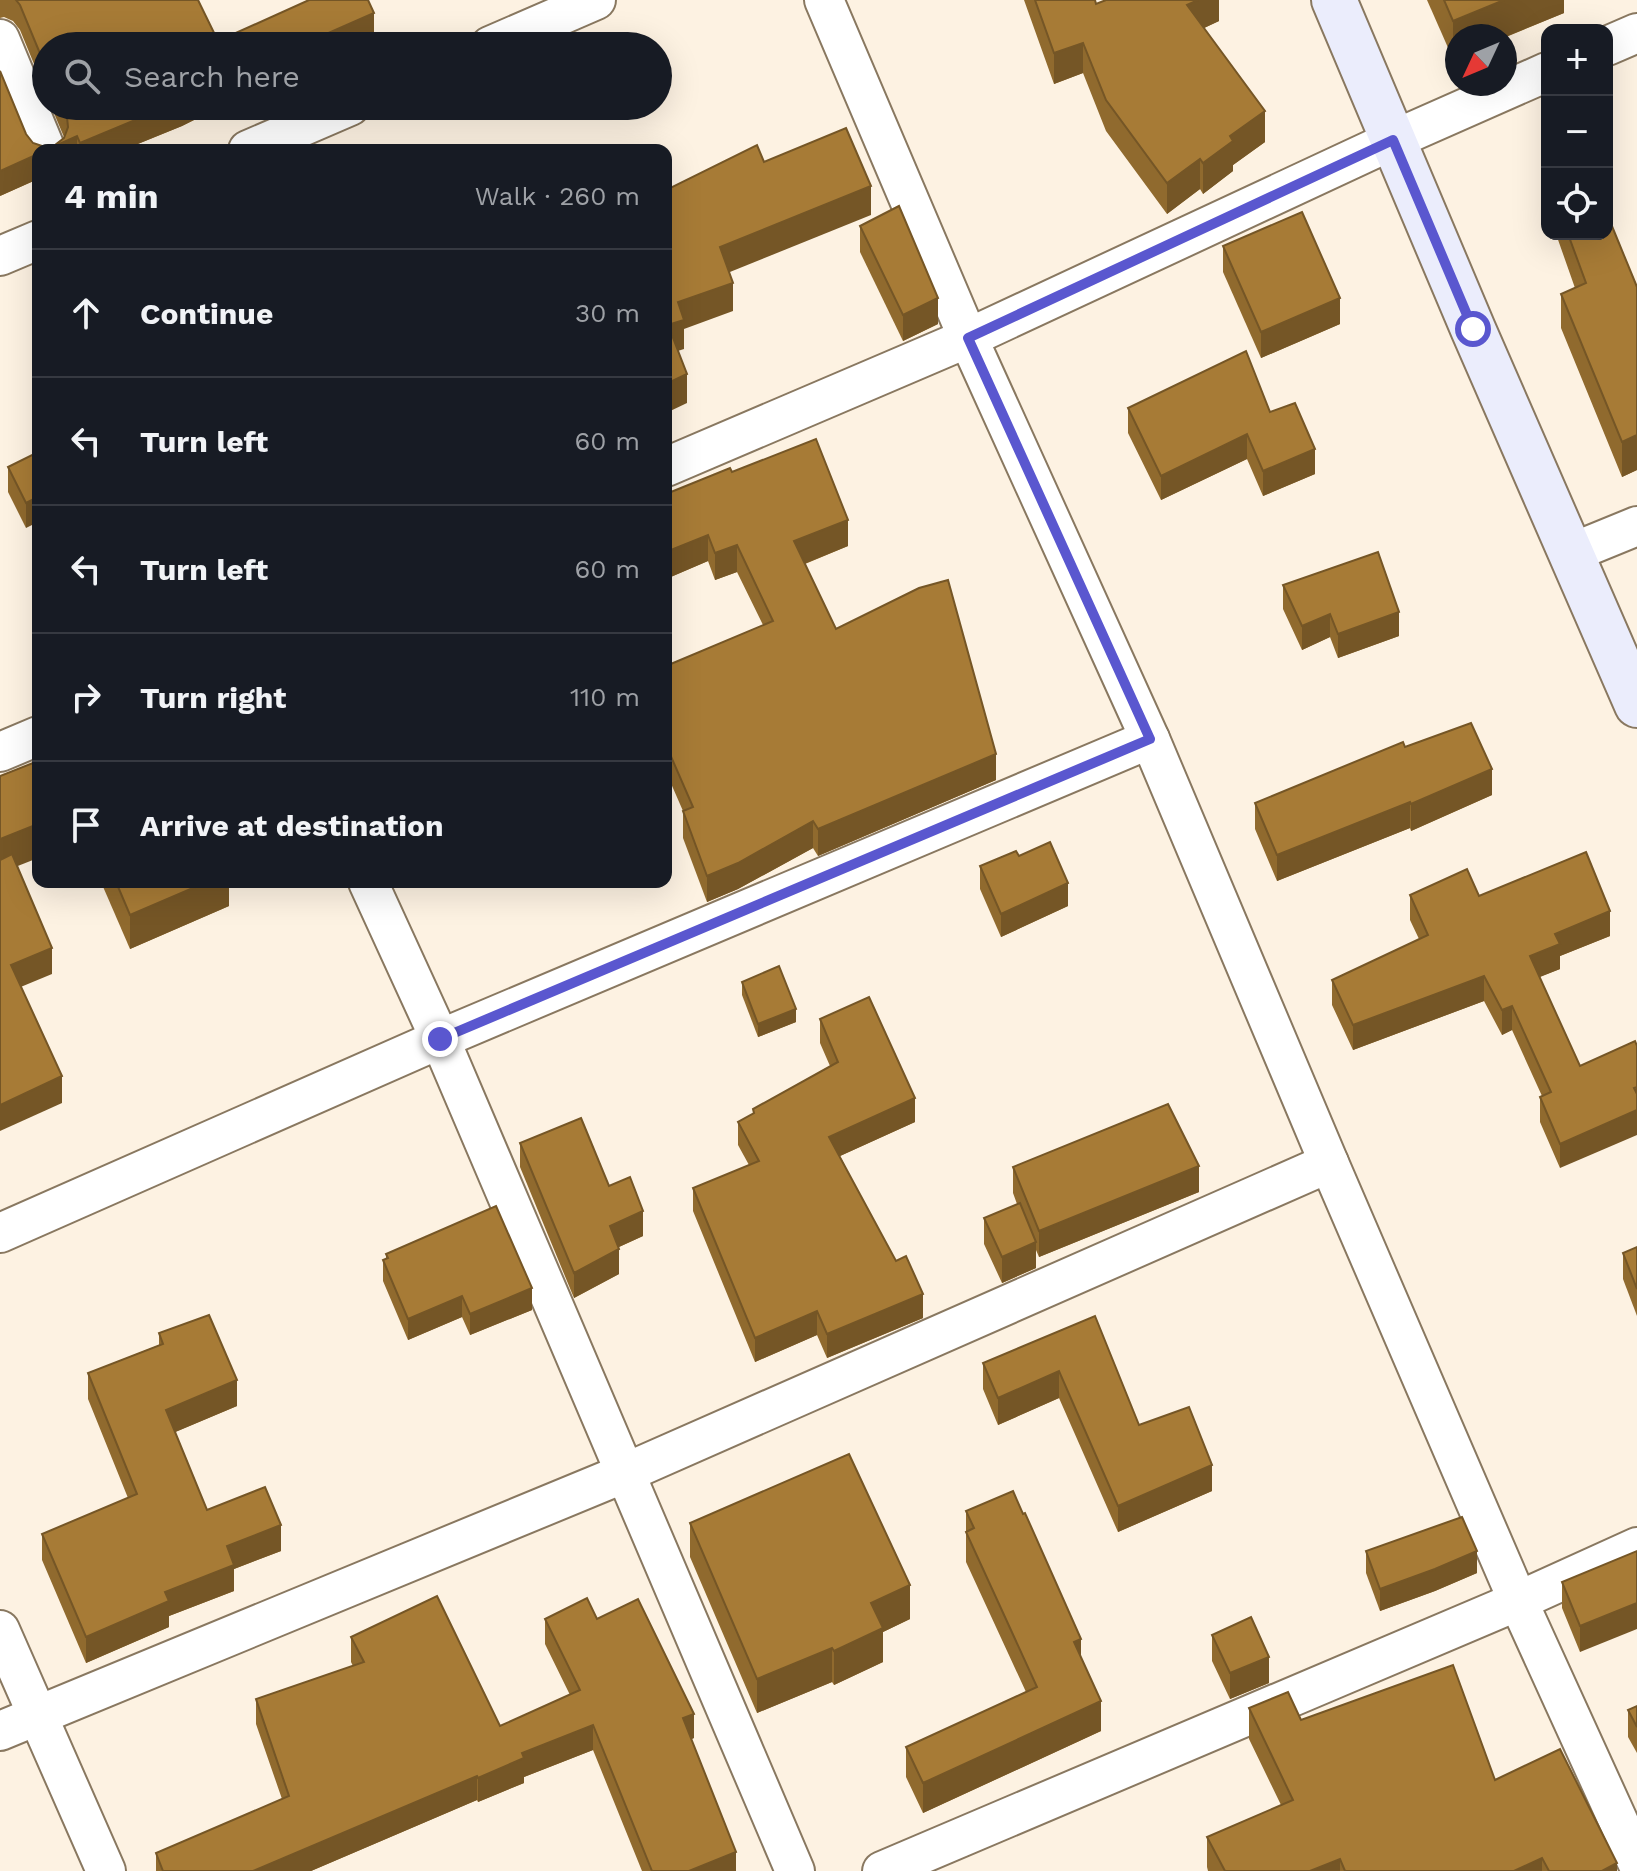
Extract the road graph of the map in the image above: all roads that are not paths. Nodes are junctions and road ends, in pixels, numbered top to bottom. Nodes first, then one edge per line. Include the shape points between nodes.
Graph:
1 (596, 0) edge
2 (824, 0) edge
3 (1334, 0) edge
4 (522, 32) edge
5 (1637, 33) edge
6 (0, 39) edge
7 (1613, 43) edge
8 (1541, 75) edge
9 (32, 116) edge
10 (34, 120) edge
11 (318, 120) edge
12 (1393, 140) junction
13 (44, 144) edge
14 (262, 144) edge
15 (32, 243) edge
16 (0, 256) edge
17 (968, 338) junction
18 (672, 464) edge
19 (1637, 526) edge
20 (1571, 553) junction
21 (1637, 705) edge
22 (32, 739) edge
23 (1150, 739) junction
24 (0, 752) edge
25 (371, 888) edge
26 (440, 1039) junction
27 (1329, 1163) junction
28 (0, 1233) edge
29 (625, 1473) junction
30 (1637, 1547) edge
31 (1518, 1601) junction
32 (0, 1630) edge
33 (37, 1716) junction
34 (0, 1731) edge
35 (1637, 1862) edge
36 (106, 1871) edge
37 (795, 1871) edge
38 (882, 1871) edge

1 - 4 street
2 - 17 street
3 - 12 main road
5 - 7 street
6 - 9 street
8 - 12 street
10 - 13 street
11 - 14 street
12 - 17 street
12 - 20 main road
15 - 16 street
17 - 18 street
17 - 23 street
19 - 20 street
20 - 21 main road
22 - 24 street
23 - 26 street
23 - 27 street
25 - 26 street
26 - 28 street
26 - 29 street
27 - 29 street
27 - 31 street
29 - 33 street
29 - 37 street
30 - 31 street
31 - 35 street
31 - 38 street
32 - 33 street
33 - 34 street
33 - 36 street

